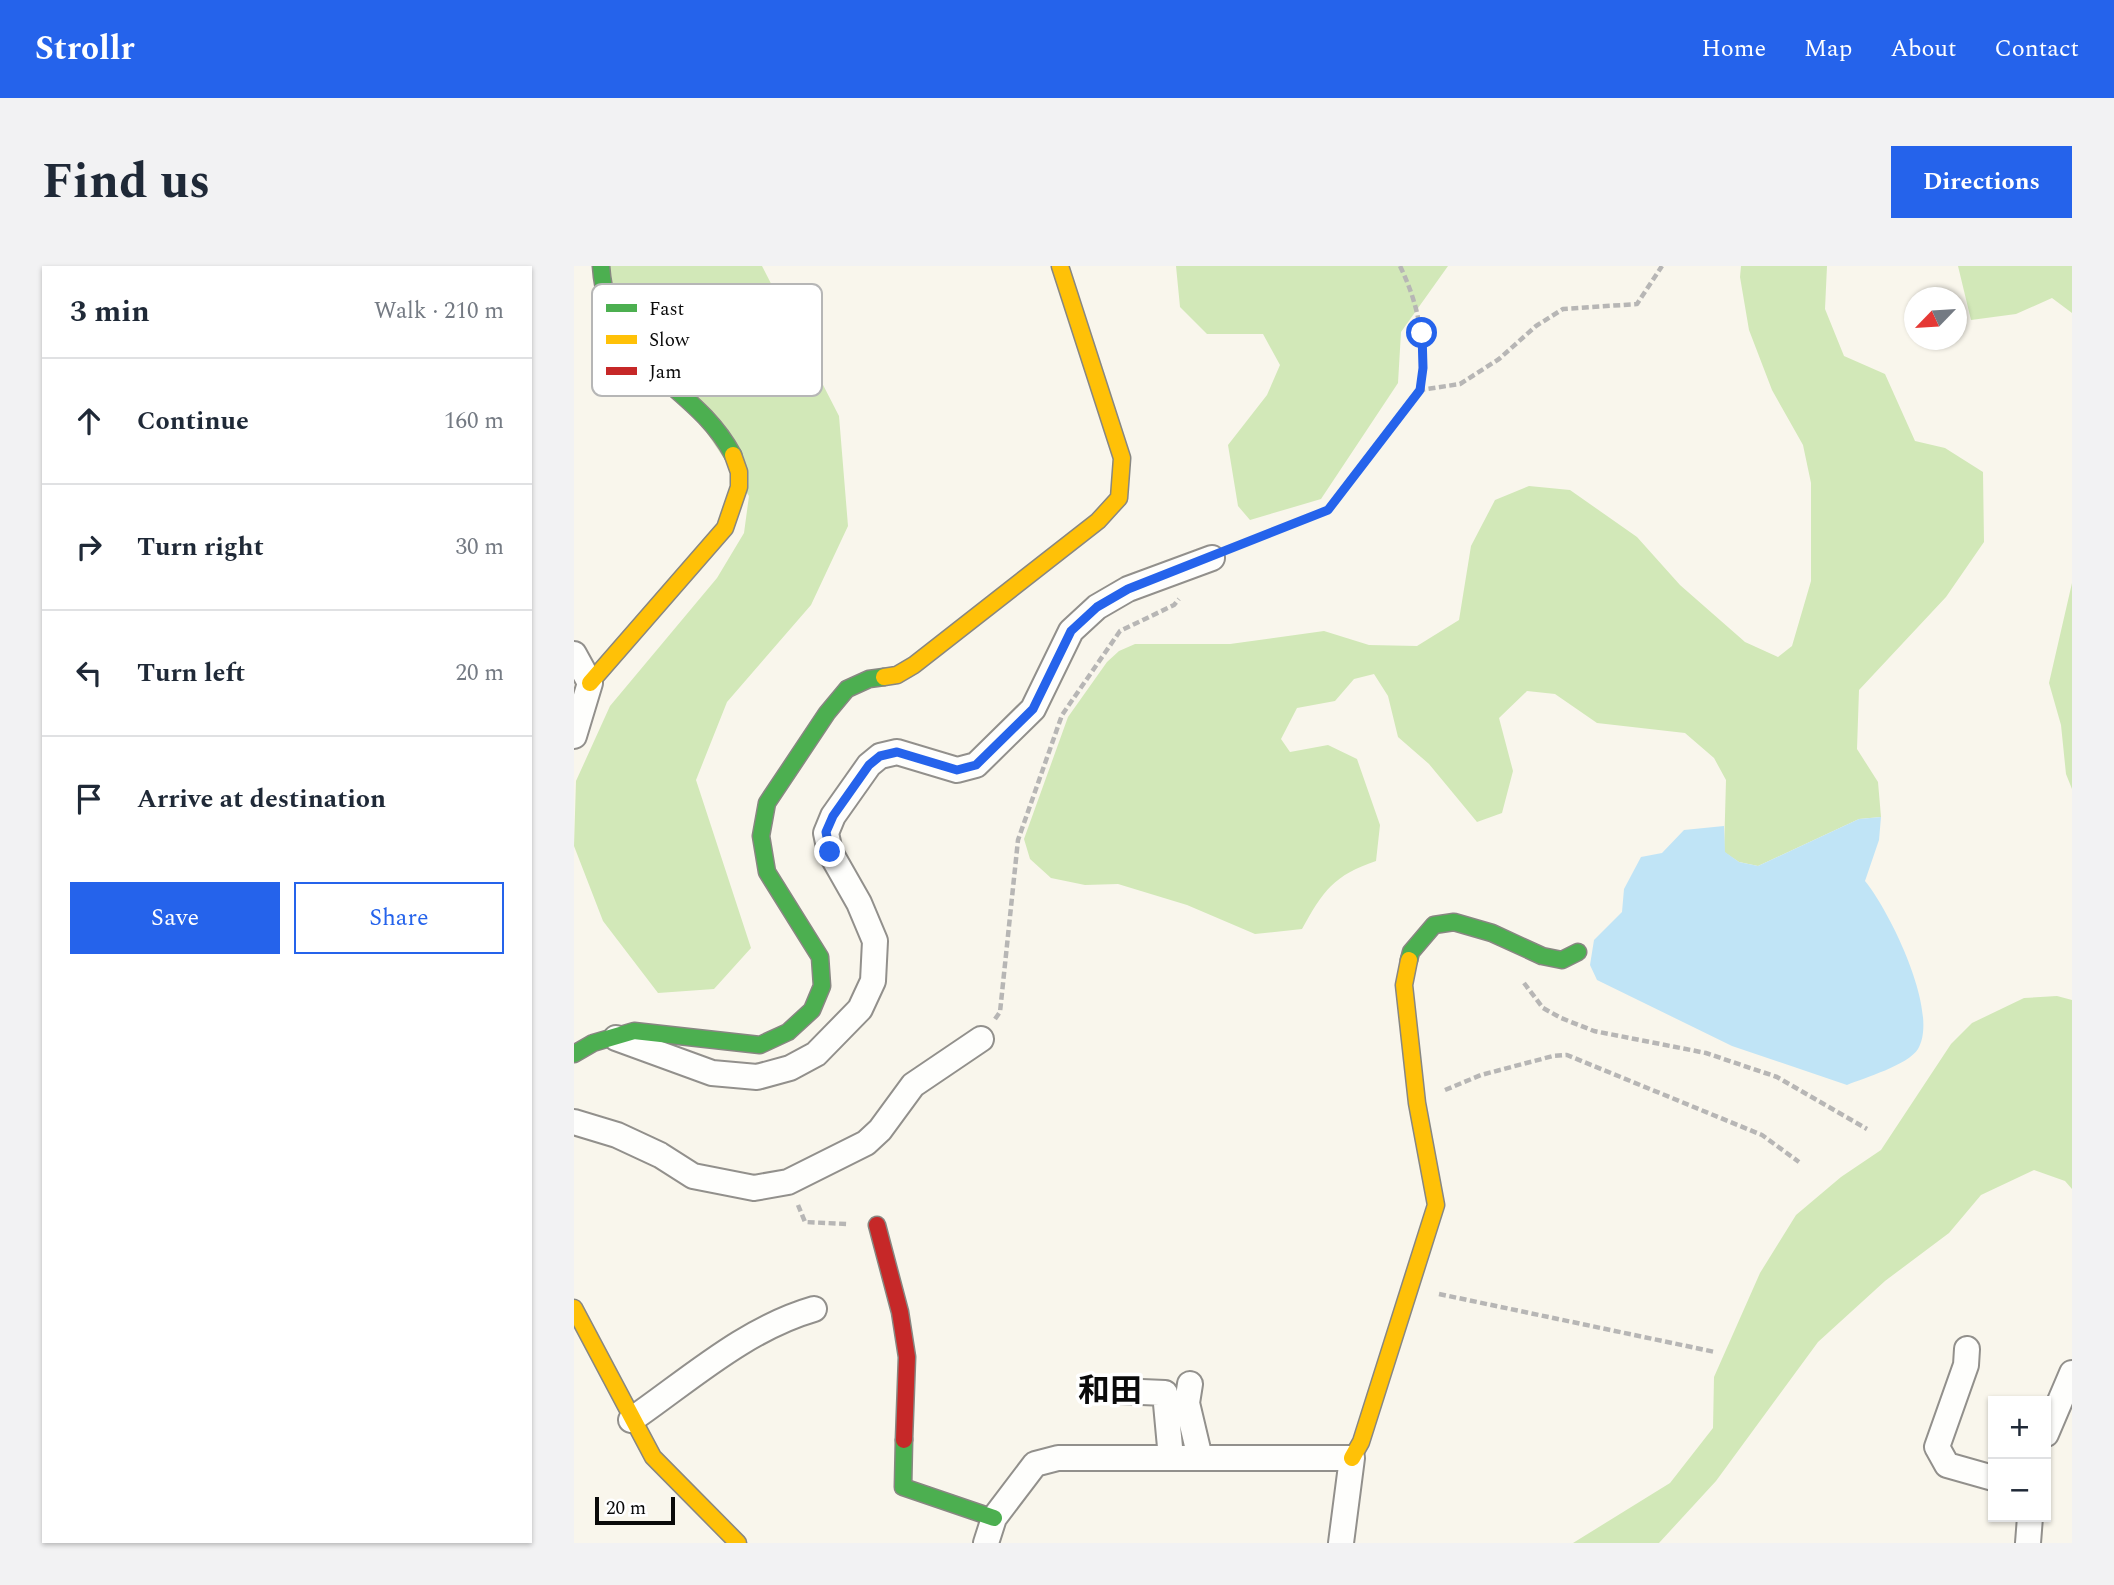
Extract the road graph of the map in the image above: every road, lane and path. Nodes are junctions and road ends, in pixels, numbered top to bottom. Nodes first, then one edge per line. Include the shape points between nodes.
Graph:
1 (601, 266) edge
2 (1060, 266) edge
3 (1400, 266) edge
4 (1662, 266) edge
5 (603, 284) edge
6 (1420, 390) junction
7 (681, 396) edge
8 (1212, 558) joint
9 (1181, 596) dead end
10 (574, 654) edge
11 (590, 683) junction
12 (574, 736) edge
13 (1578, 952) dead end
14 (1520, 979) dead end
15 (612, 1037) junction
16 (981, 1039) joint
17 (574, 1054) edge
18 (1417, 1103) junction
19 (574, 1122) edge
20 (1867, 1129) dead end
21 (1799, 1162) dead end
22 (788, 1182) junction
23 (877, 1224) joint
24 (1410, 1287) junction
25 (574, 1308) edge
26 (814, 1309) dead end
27 (1967, 1349) dead end
28 (1715, 1352) dead end
29 (2072, 1373) edge
30 (1190, 1384) dead end
31 (1095, 1390) dead end
32 (631, 1420) junction
33 (2051, 1422) edge
34 (1171, 1458) junction
35 (1200, 1458) junction
36 (1352, 1458) junction
37 (1988, 1477) edge
38 (994, 1518) junction
39 (2030, 1522) edge
40 (738, 1543) edge
41 (986, 1543) edge
42 (1341, 1543) edge
43 (2028, 1543) edge

1 - 5 street
2 - 15 street via 1122,458 1119,498 1098,522 915,666 847,689 767,803 761,836 767,872 820,957 822,986 812,1010 788,1032 760,1045 634,1031
3 - 6 path via 1422,333
4 - 6 path via 1637,304 1563,309 1460,384
6 - 8 path via 1328,510
7 - 11 street via 725,440 739,471 739,498 725,528
8 - 15 street via 1128,589 1097,607 1071,631 1033,709 976,765 957,770 897,752 880,756 869,765 826,832 830,852 875,942 873,981 860,1009 817,1054 757,1077 712,1073
9 - 16 path via 1174,605 1120,631 1062,715 1018,839 1000,1012
10 - 11 street
11 - 12 street
13 - 18 street via 1562,960 1454,922 1434,925 1411,952 1404,985
14 - 20 path via 1543,1008 1561,1018 1594,1031 1706,1053 1777,1077
15 - 17 street
16 - 22 street via 913,1085 866,1143
18 - 21 path via 1481,1075 1567,1055 1762,1135
18 - 24 street via 1436,1205
19 - 22 street via 617,1135 693,1176 754,1188
22 - 23 path via 805,1222
23 - 38 street via 907,1357 903,1487
24 - 28 path
24 - 36 street
25 - 32 street
26 - 32 street via 756,1332
27 - 37 street via 1966,1365 1937,1447 1947,1465
29 - 33 street
30 - 35 street via 1187,1403
31 - 34 street via 1165,1392
32 - 40 street via 653,1457
34 - 35 street
34 - 38 street via 1058,1458 1035,1464
35 - 36 street
36 - 42 street
38 - 41 street
39 - 43 street

